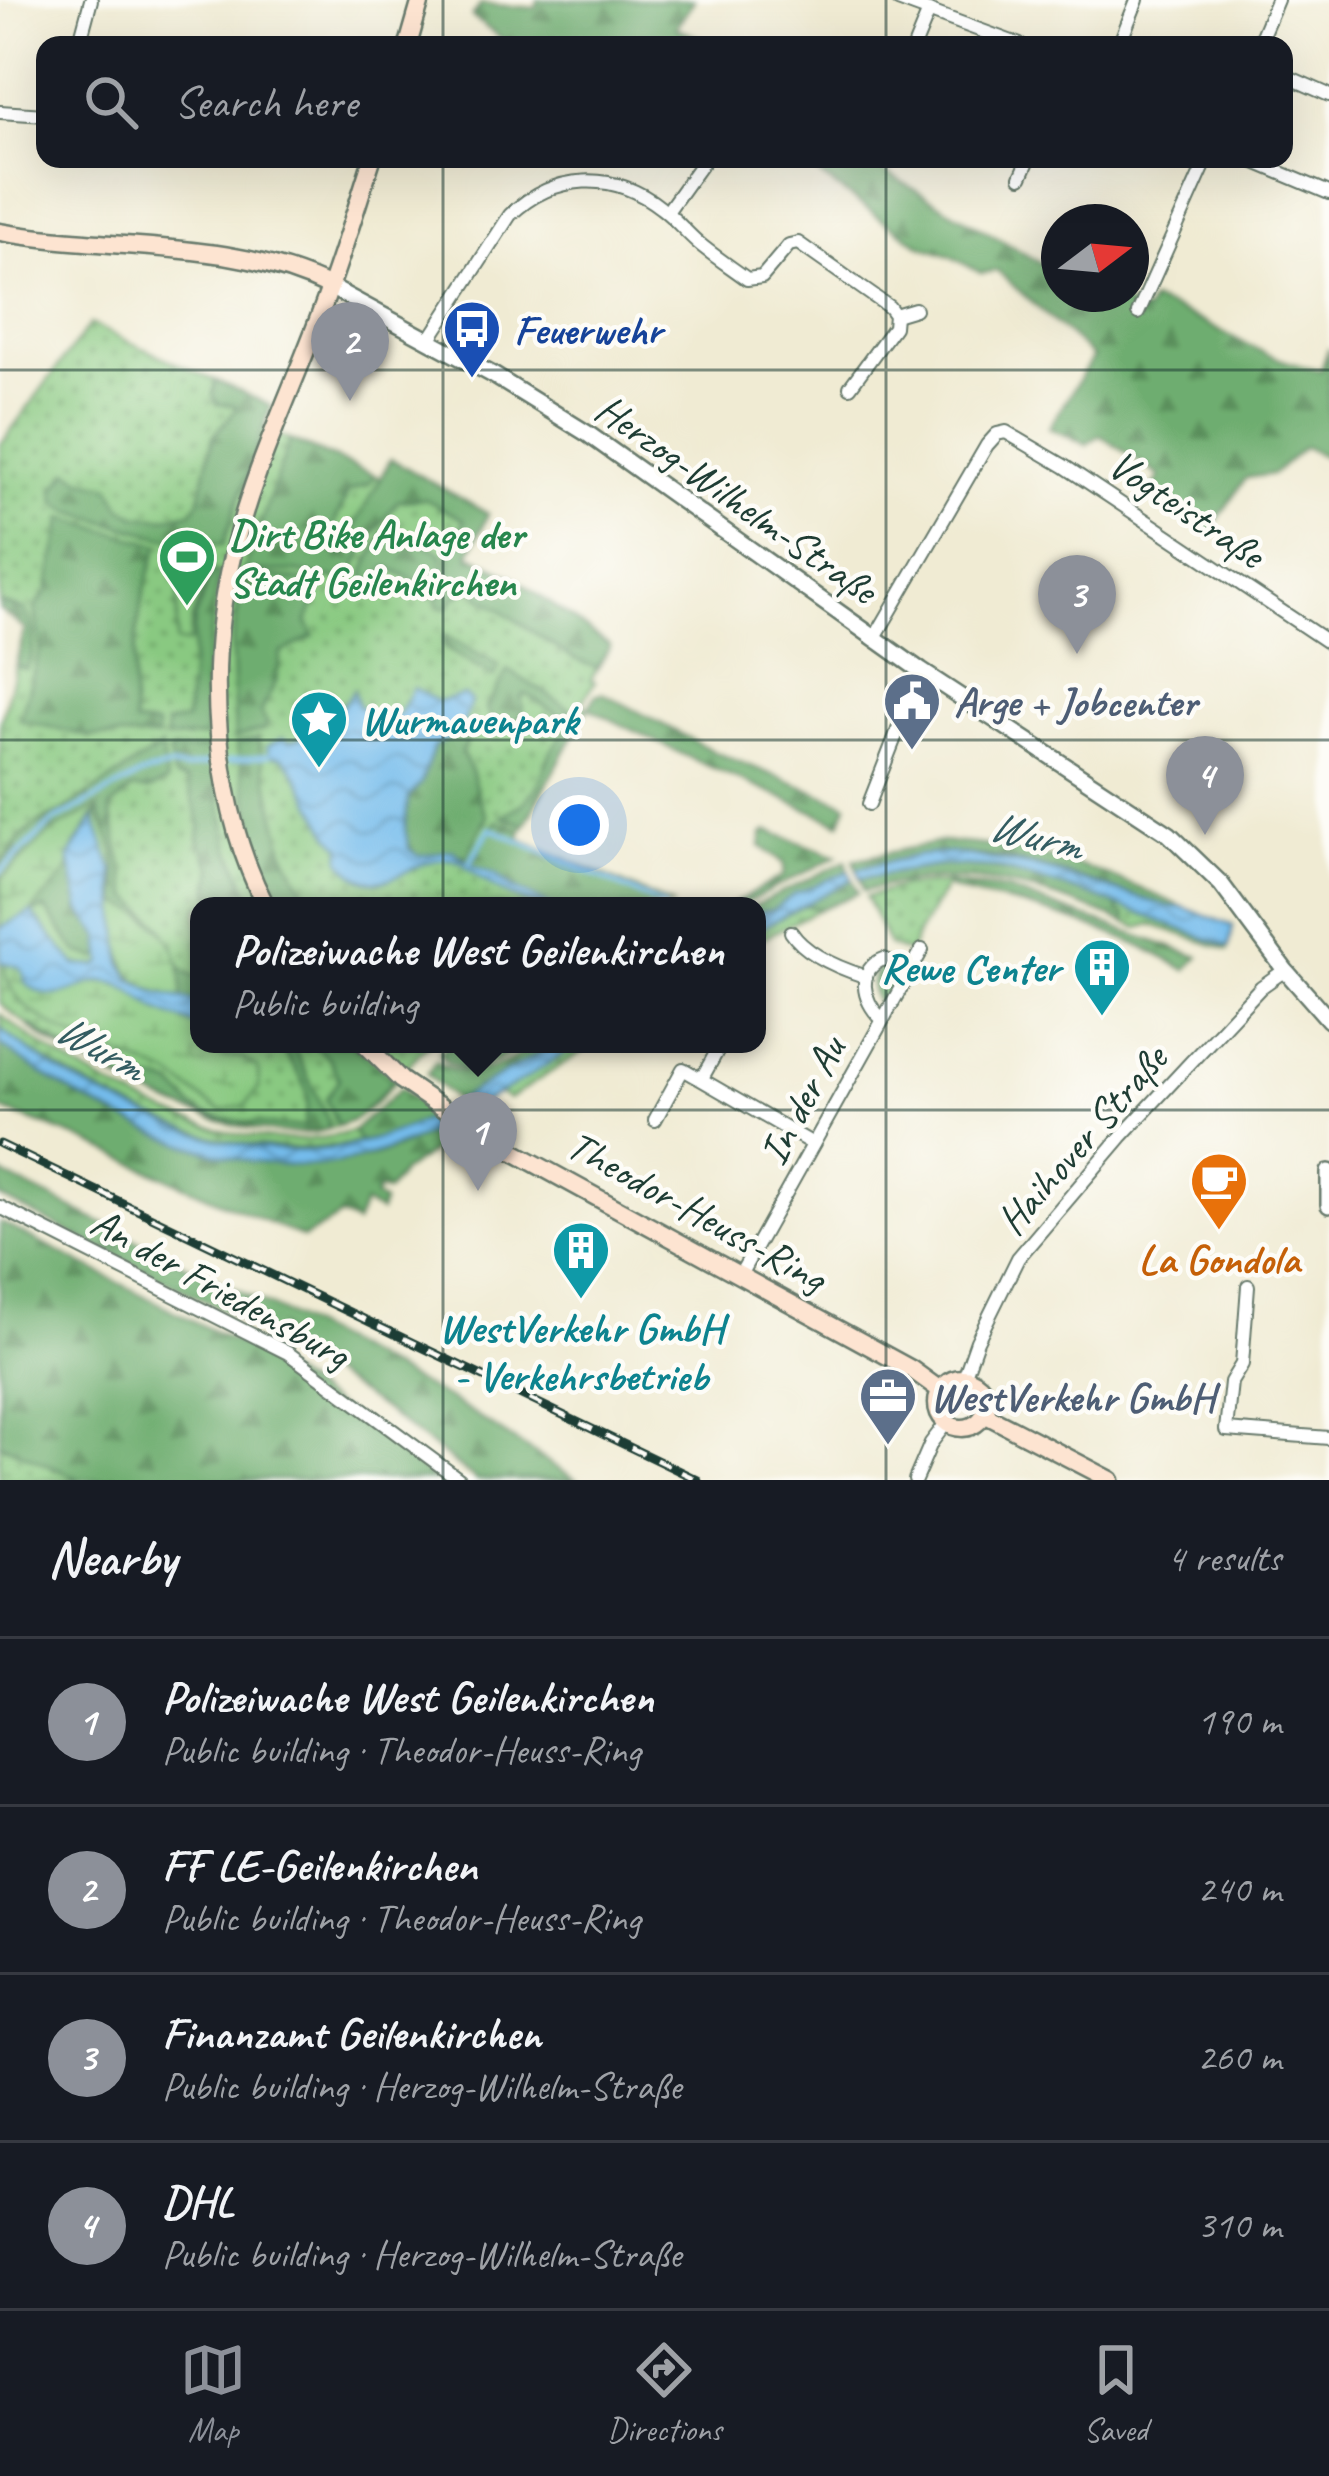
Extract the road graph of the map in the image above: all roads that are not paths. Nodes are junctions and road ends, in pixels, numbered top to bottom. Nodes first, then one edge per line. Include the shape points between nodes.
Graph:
1 (91, 0) edge
2 (421, 0) edge
3 (898, 0) edge
4 (1136, 0) edge
5 (1277, 0) edge
6 (929, 11) junction
7 (81, 36) edge
8 (411, 36) edge
9 (919, 36) edge
10 (996, 36) edge
11 (1122, 36) edge
12 (1262, 36) edge
13 (1293, 79) edge
14 (1329, 95) edge
15 (0, 112) edge
16 (36, 114) edge
17 (369, 168) edge
18 (699, 168) edge
19 (1025, 168) edge
20 (1204, 168) edge
21 (1269, 168) edge
22 (1021, 177) dead end
23 (1329, 193) edge
24 (667, 212) junction
25 (0, 232) edge
26 (330, 287) junction
27 (916, 309) dead end
28 (1138, 313) dead end
29 (896, 315) junction
30 (429, 340) junction
31 (850, 387) dead end
32 (874, 639) junction
33 (1329, 644) edge
34 (921, 671) junction
35 (869, 804) dead end
36 (262, 897) edge
37 (791, 932) dead end
38 (922, 950) dead end
39 (910, 970) junction
40 (1285, 970) junction
41 (864, 976) junction
42 (881, 1018) junction
43 (1329, 1020) edge
44 (375, 1053) edge
45 (716, 1053) edge
46 (702, 1078) junction
47 (655, 1120) dead end
48 (813, 1144) junction
49 (1329, 1172) edge
50 (1329, 1205) edge
51 (0, 1207) edge
52 (740, 1275) junction
53 (1248, 1286) dead end
54 (964, 1378) junction
55 (940, 1390) junction
56 (984, 1414) junction
57 (947, 1422) junction
58 (1329, 1438) edge
59 (460, 1480) edge
60 (915, 1480) edge
61 (1111, 1480) edge

1 - 7 street
2 - 8 main road
3 - 6 street
4 - 11 street
5 - 12 street
6 - 9 street
6 - 10 street
13 - 14 street
15 - 16 street
17 - 26 main road
18 - 24 street
19 - 22 street
20 - 28 street
21 - 23 street
24 - 29 street via 747,279 762,277 798,244
24 - 30 street via 603,181 542,190 510,215
25 - 26 main road, Herzog-Wilhelm-Straße via 238,255
26 - 30 street, Herzog-Wilhelm-Straße
26 - 36 main road via 232,553 219,644 226,782
27 - 29 street
29 - 31 street
30 - 32 street, Herzog-Wilhelm-Straße via 588,434
32 - 33 street, Vogteistraße via 988,445 1006,431
32 - 34 street, Herzog-Wilhelm-Straße
34 - 35 street
34 - 40 street, Herzog-Wilhelm-Straße via 1169,834 1228,892
37 - 41 street via 837,967
38 - 39 street, In der Au
39 - 41 street via 884,958
39 - 42 street, In der Au
40 - 43 street, Herzog-Wilhelm-Straße
40 - 54 street, Haihover Straße via 1121,1137 1018,1258
41 - 42 street, In der Au via 866,998
42 - 48 street, In der Au
44 - 52 main road, Theodor-Heuss-Ring via 472,1128
45 - 46 street
46 - 47 street via 683,1069
46 - 48 street
48 - 52 street, In der Au
49 - 50 street
51 - 59 street, An der Friedensburg via 288,1353
52 - 55 main road, Theodor-Heuss-Ring
53 - 58 street via 1226,1430
54 - 55 main road
54 - 56 main road via 984,1390
55 - 57 main road via 938,1411
56 - 57 main road via 964,1427
56 - 61 main road
57 - 60 street

